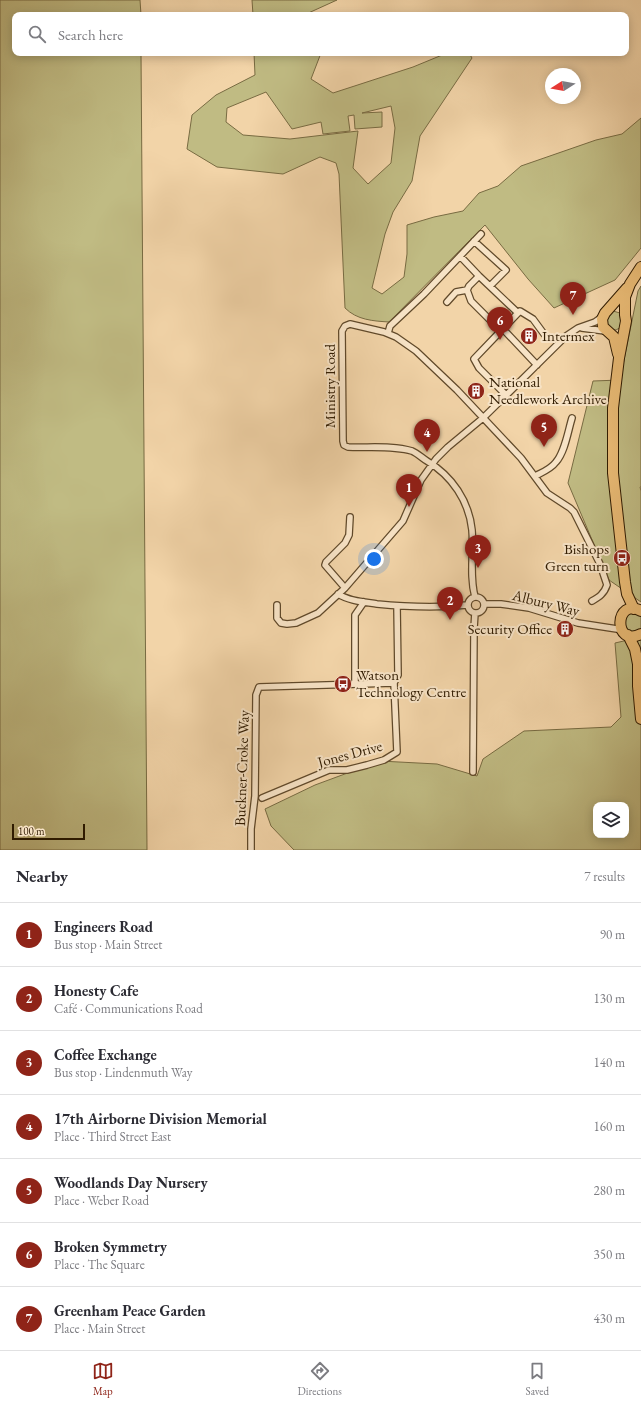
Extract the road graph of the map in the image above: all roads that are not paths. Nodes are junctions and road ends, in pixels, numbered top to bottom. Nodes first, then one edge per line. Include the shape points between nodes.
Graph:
1 (482, 234) dead end
2 (474, 240) junction
3 (460, 256) junction
4 (641, 267) edge
5 (479, 276) junction
6 (630, 284) junction
7 (490, 286) junction
8 (467, 290) junction
9 (447, 302) dead end
10 (518, 313) junction
11 (604, 314) junction
12 (625, 320) junction
13 (581, 328) junction
14 (502, 330) junction
15 (388, 333) junction
16 (609, 333) junction
17 (544, 334) dead end
18 (619, 358) junction
19 (537, 365) junction
20 (506, 395) junction
21 (483, 418) junction
22 (572, 418) dead end
23 (432, 463) junction
24 (535, 476) junction
25 (350, 518) dead end
26 (625, 582) junction
27 (345, 588) junction
28 (338, 594) junction
29 (475, 597) junction
30 (592, 601) dead end
31 (364, 602) junction
32 (484, 604) junction
33 (277, 605) dead end
34 (468, 605) junction
35 (397, 606) junction
36 (638, 610) edge
37 (475, 613) junction
38 (621, 617) junction
39 (603, 627) junction
40 (625, 633) junction
41 (641, 634) edge
42 (641, 652) edge
43 (638, 664) junction
44 (355, 683) junction
45 (394, 683) junction
46 (641, 719) edge
47 (473, 772) dead end
48 (262, 798) dead end
49 (251, 850) edge

1 - 2 street
2 - 3 street
2 - 7 street via 506,270
3 - 5 street
3 - 15 street via 390,326
4 - 6 highway
5 - 7 street
5 - 8 street
6 - 11 highway
6 - 12 highway via 625,297
7 - 10 street
8 - 9 street via 456,292
8 - 14 street via 471,301
10 - 14 street
10 - 17 street via 520,311 534,319
11 - 12 highway via 613,309 618,310
11 - 13 street via 595,322
11 - 16 highway via 603,327
12 - 16 highway via 622,331
12 - 18 highway
13 - 16 street
13 - 19 street via 566,336
14 - 19 street
14 - 20 street via 474,359
15 - 21 street via 421,356
15 - 23 street, Ministry Road via 350,324 344,326 342,331 344,445 404,449
16 - 18 highway via 616,342
18 - 26 highway via 613,408 612,455
19 - 20 street
20 - 21 street
21 - 23 street
21 - 24 street via 509,444
22 - 24 street via 561,455 552,466
23 - 27 street via 421,480 403,520
23 - 29 street via 456,487 470,516
24 - 30 street via 547,493 574,512 600,564 607,585 605,591
25 - 27 street via 346,542 325,565
26 - 36 highway via 627,594
26 - 38 highway
27 - 28 street
28 - 31 street via 347,599
28 - 33 street via 318,613 296,623 280,623 277,618
29 - 32 street
29 - 34 street via 470,598
31 - 35 street
31 - 44 street via 355,615
32 - 37 street via 480,611
32 - 39 street, Albury Way via 529,608 578,623
34 - 35 street
34 - 37 street
35 - 45 street, Jones Drive via 398,676
36 - 38 highway via 628,610
37 - 47 street
38 - 39 street, Albury Way
38 - 40 highway via 620,626
39 - 40 street, Albury Way
40 - 41 highway via 633,636
40 - 43 highway via 635,648
42 - 43 highway
43 - 46 highway
44 - 45 street
44 - 49 street, Buckner-Croke Way via 259,687 256,696 255,796
45 - 48 street, Jones Drive via 397,752 384,760 353,769 329,770

